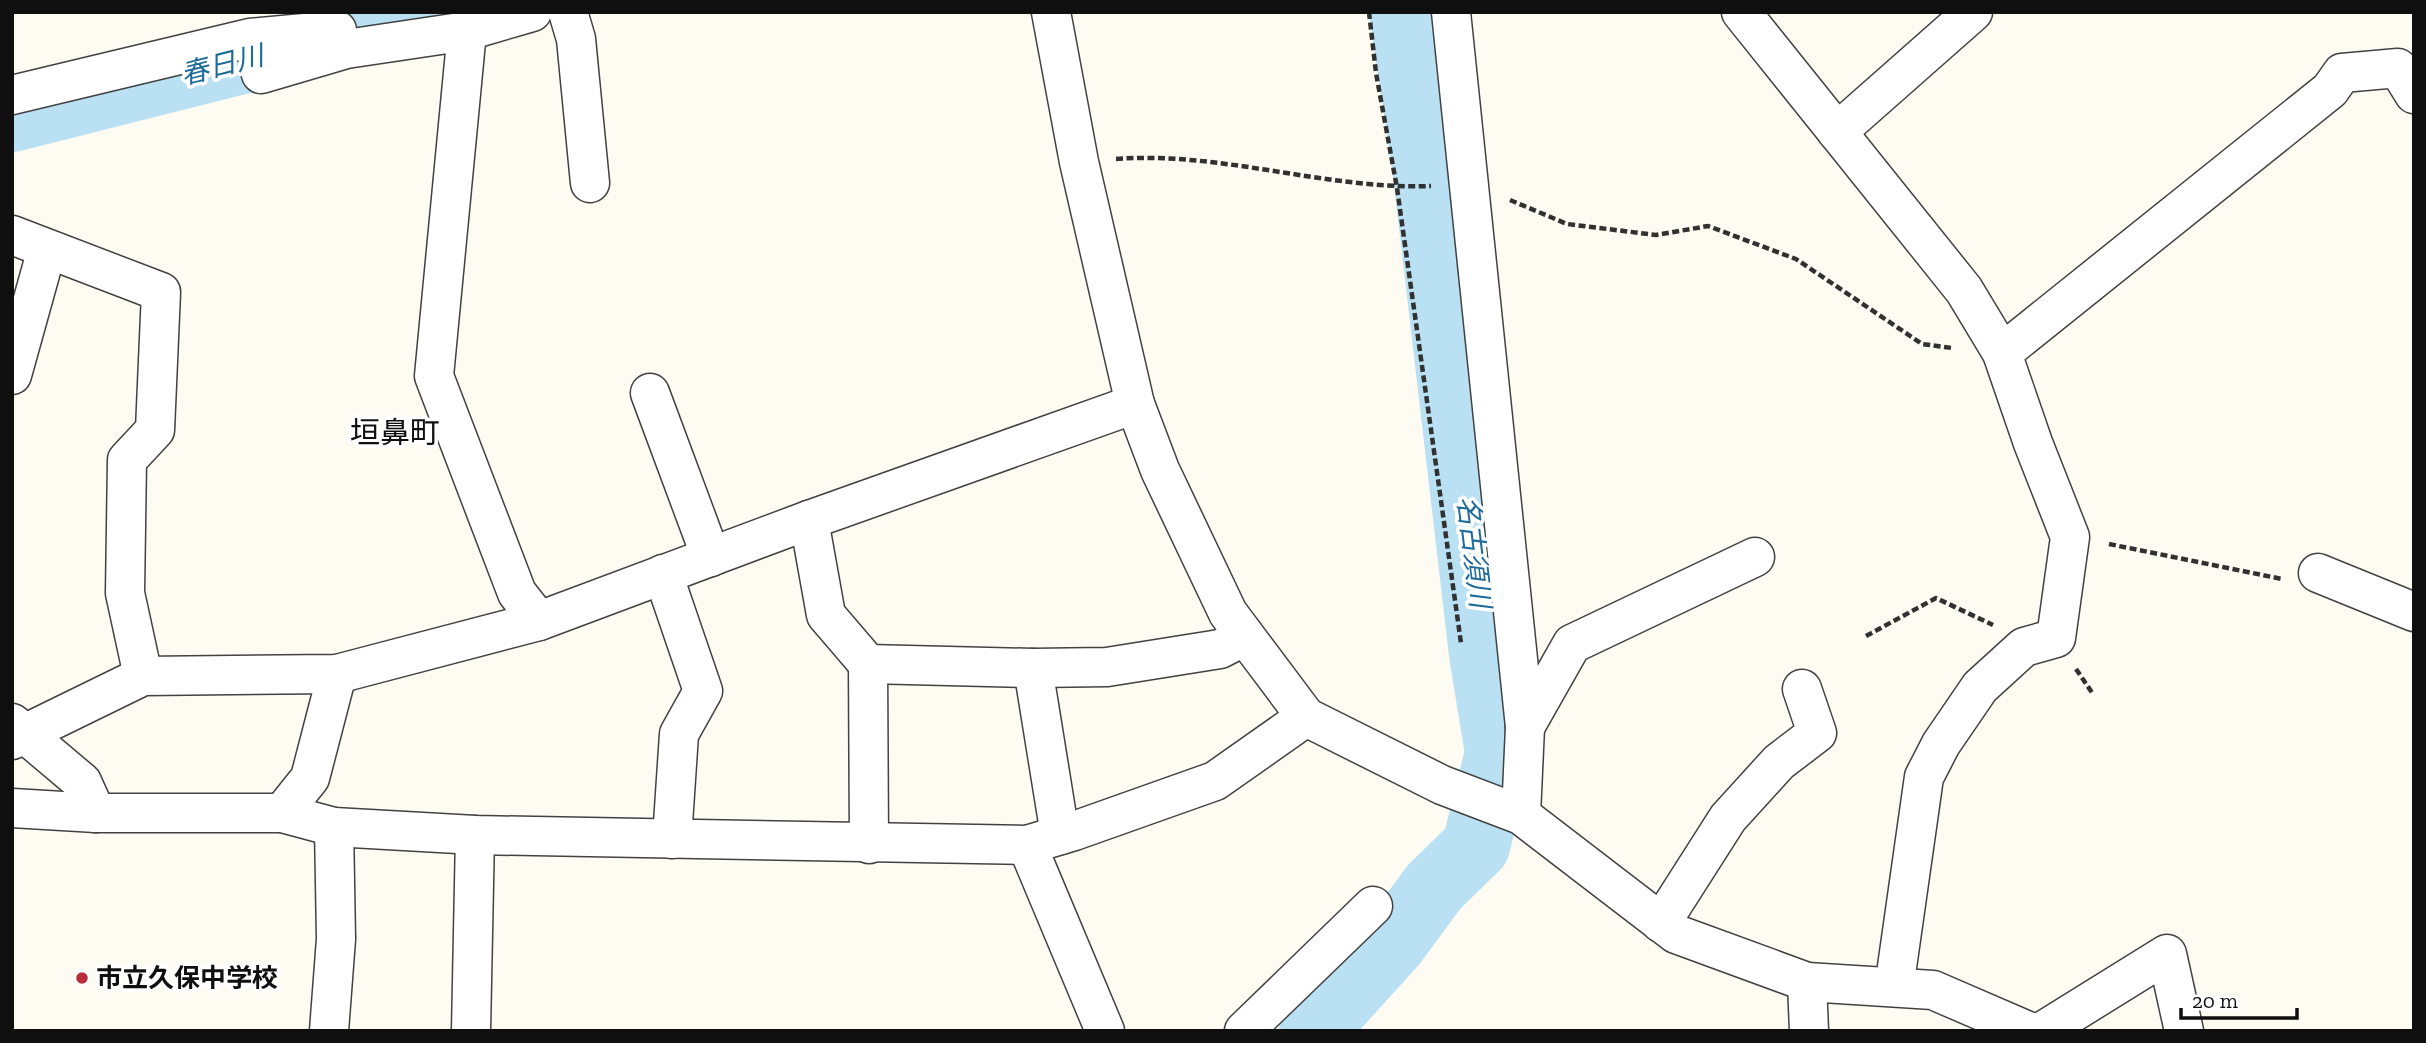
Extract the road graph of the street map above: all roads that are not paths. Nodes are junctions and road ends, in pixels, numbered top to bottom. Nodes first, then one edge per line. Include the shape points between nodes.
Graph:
1 (531, 12) edge
2 (568, 12) edge
3 (1051, 12) edge
4 (1451, 12) edge
5 (1742, 12) edge
6 (1973, 12) edge
7 (337, 30) dead end
8 (467, 31) junction
9 (252, 41) edge
10 (2409, 75) edge
11 (12, 95) edge
12 (1837, 132) junction
13 (590, 183) dead end
14 (12, 235) edge
15 (47, 249) junction
16 (2002, 353) junction
17 (12, 376) edge
18 (650, 393) dead end
19 (1135, 404) junction
20 (809, 520) junction
21 (711, 557) junction
22 (1755, 557) dead end
23 (2318, 573) road end
24 (663, 574) junction
25 (2414, 612) edge
26 (539, 621) junction
27 (1245, 635) junction
28 (868, 664) junction
29 (1033, 668) junction
30 (337, 674) junction
31 (143, 677) junction
32 (1802, 689) dead end
33 (1306, 717) junction
34 (1525, 727) junction
35 (16, 732) edge
36 (12, 808) edge
37 (96, 813) junction
38 (282, 813) junction
39 (1521, 815) junction
40 (334, 827) junction
41 (475, 835) junction
42 (672, 839) junction
43 (1043, 840) junction
44 (870, 844) junction
45 (1373, 906) dead end
46 (1661, 923) junction
47 (1896, 974) dead end
48 (1807, 982) junction
49 (329, 1031) edge
50 (471, 1031) edge
51 (1105, 1031) edge
52 (1244, 1031) edge
53 (1809, 1031) edge
54 (2028, 1031) edge
55 (2043, 1031) edge
56 (2183, 1031) edge

1 - 8 street
2 - 13 street via 576,39
3 - 19 street via 1079,162
4 - 34 street
5 - 12 street
6 - 12 street
7 - 9 street
8 - 9 street via 346,49 261,75
8 - 26 street via 434,376 517,593
9 - 11 street
10 - 16 street via 2342,73 2330,90
12 - 16 street via 1964,290
14 - 15 street
15 - 17 street
15 - 31 street via 161,292 155,430 127,460 125,593
16 - 47 street via 2070,537 2056,638 2024,647 1980,687 1924,777
18 - 21 street
19 - 20 street
19 - 27 street via 1228,613
20 - 21 street
20 - 28 street via 826,615
21 - 24 street
22 - 34 street via 1572,645
23 - 25 street
24 - 26 street
24 - 42 street via 704,691 679,734
26 - 30 street
27 - 29 street via 1220,649 1119,665
27 - 33 street
28 - 29 street
28 - 44 street
29 - 43 street
30 - 31 street
30 - 38 street via 310,778
31 - 35 street
32 - 46 street via 1817,733 1779,762 1728,818
33 - 39 street via 1442,785
33 - 43 street via 1216,780
34 - 39 street
35 - 37 street via 82,782
36 - 37 street
37 - 38 street
38 - 40 street
39 - 46 street
40 - 41 street
40 - 49 street via 336,939
41 - 42 street
41 - 50 street
42 - 44 street
43 - 44 street
43 - 51 street
45 - 52 street
46 - 48 street via 1676,934
48 - 53 street
48 - 54 street via 1933,990
55 - 56 street via 2167,954

